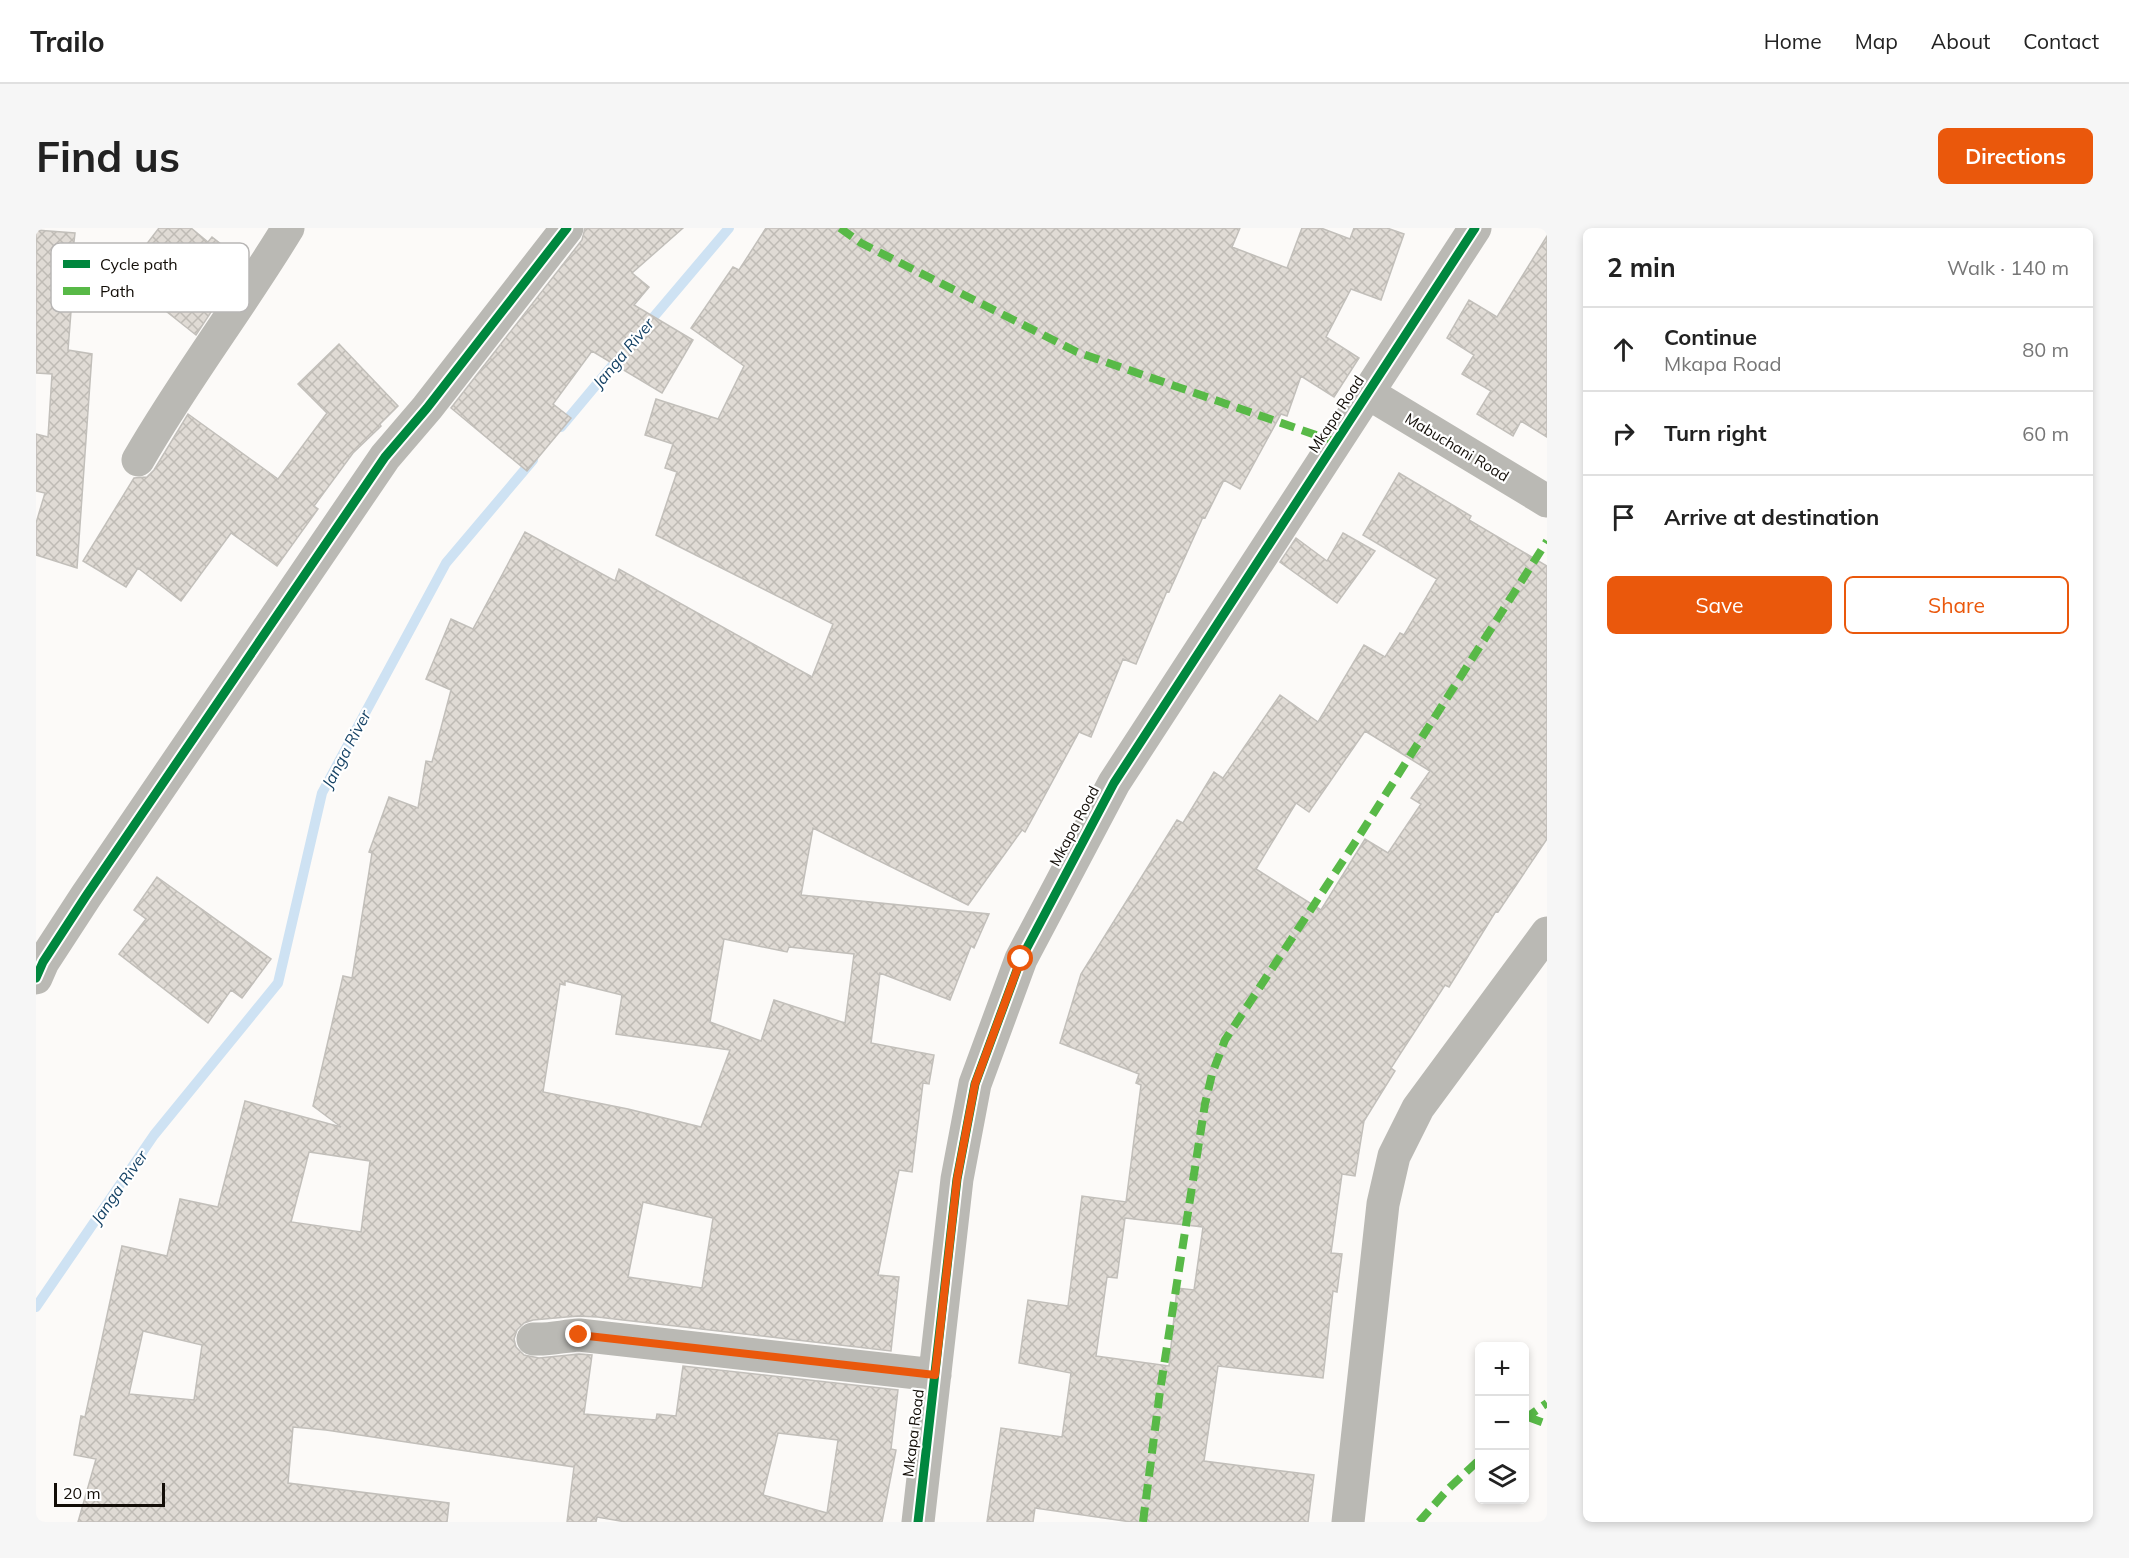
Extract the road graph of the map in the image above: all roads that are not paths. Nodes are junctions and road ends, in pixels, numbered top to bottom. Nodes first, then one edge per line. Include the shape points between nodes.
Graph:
1 (288, 228) edge
2 (567, 228) edge
3 (1475, 228) edge
4 (249, 290) edge
5 (234, 312) edge
6 (1368, 393) junction
7 (138, 460) dead end
8 (1547, 501) edge
9 (1546, 938) edge
10 (36, 978) edge
11 (533, 1339) dead end
12 (935, 1375) junction
13 (918, 1522) edge
14 (1348, 1522) edge

1 - 4 street
2 - 10 street via 385,457 86,896
3 - 6 street, Mkapa Road
5 - 7 street via 165,412
6 - 8 street, Mabuchani Road
6 - 12 street, Mkapa Road via 1114,783 1021,959 975,1084 957,1179
9 - 14 street via 1418,1108 1394,1156 1383,1204
11 - 12 street via 579,1335
12 - 13 street, Mkapa Road

